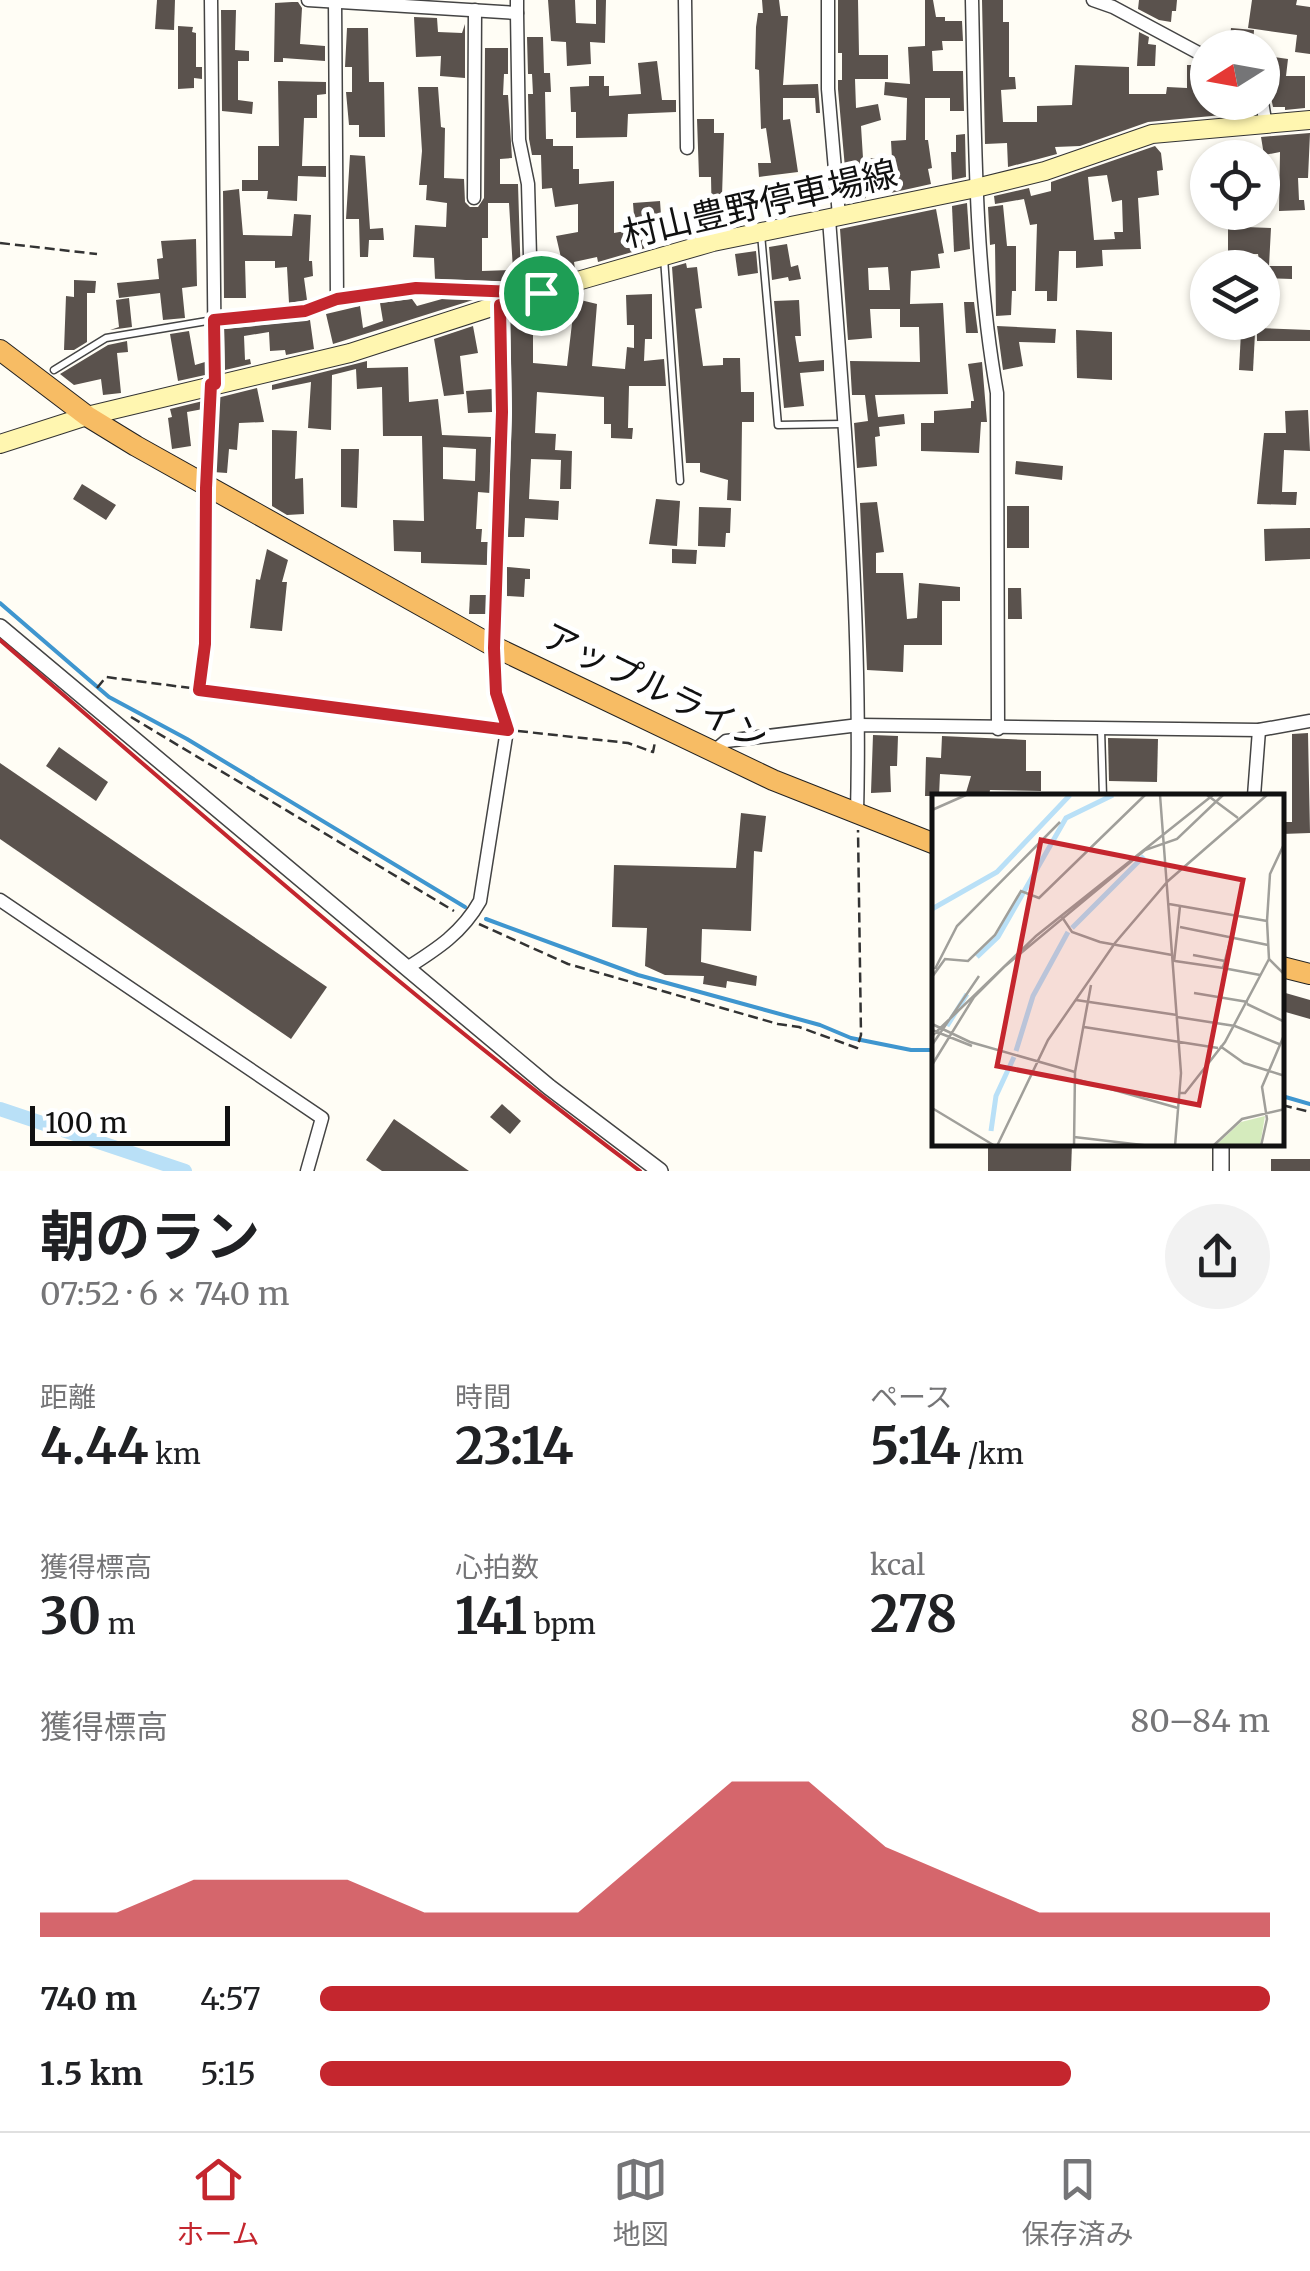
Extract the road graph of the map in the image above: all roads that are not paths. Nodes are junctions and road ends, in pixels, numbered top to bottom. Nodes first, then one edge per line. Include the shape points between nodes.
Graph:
1 (211, 0) edge
2 (308, 0) edge
3 (685, 0) edge
4 (828, 0) edge
5 (972, 0) edge
6 (1093, 0) edge
7 (335, 1) edge
8 (517, 6) edge
9 (475, 10) junction
10 (1190, 48) edge
11 (1265, 120) edge
12 (1310, 120) edge
13 (1266, 126) junction
14 (687, 148) dead end
15 (976, 188) junction
16 (474, 198) dead end
17 (834, 218) junction
18 (761, 232) junction
19 (664, 257) junction
20 (536, 292) junction
21 (337, 299) junction
22 (500, 305) junction
23 (214, 320) junction
24 (0, 350) edge
25 (54, 370) dead end
26 (213, 384) junction
27 (87, 416) junction
28 (844, 424) junction
29 (0, 444) edge
30 (680, 481) dead end
31 (206, 488) junction
32 (0, 627) edge
33 (494, 648) junction
34 (1307, 719) edge
35 (860, 725) junction
36 (998, 728) junction
37 (1101, 730) junction
38 (1259, 730) junction
39 (713, 752) junction
40 (1103, 794) edge
41 (1254, 794) edge
42 (857, 813) junction
43 (932, 843) edge
44 (0, 900) edge
45 (1285, 967) edge
46 (406, 968) junction
47 (1310, 974) edge
48 (307, 1171) edge
49 (660, 1171) edge

1 - 23 street
2 - 7 street
3 - 14 street
4 - 17 street
5 - 15 street
6 - 10 street
7 - 9 street
7 - 21 street
8 - 9 street
8 - 20 street via 519,140
9 - 16 street
11 - 13 street
12 - 13 main road, 村山豊野停車場線
13 - 15 main road, 村山豊野停車場線 via 1152,134
15 - 17 main road, 村山豊野停車場線
15 - 36 street via 997,393
17 - 18 main road, 村山豊野停車場線
17 - 28 street
18 - 19 main road, 村山豊野停車場線
18 - 28 lane via 778,425
19 - 20 main road, 村山豊野停車場線
19 - 30 lane
20 - 21 street via 416,288
20 - 22 main road, 村山豊野停車場線
21 - 23 street via 305,311
22 - 26 main road, 村山豊野停車場線 via 350,353
22 - 33 street
23 - 25 lane via 106,338
23 - 26 street
24 - 27 highway, アップルライン
26 - 27 main road, 村山豊野停車場線
26 - 31 lane
27 - 29 main road, 村山豊野停車場線
27 - 31 highway, アップルライン
28 - 35 street
31 - 33 highway, アップルライン
32 - 46 street
33 - 39 highway, アップルライン
33 - 46 street via 496,693 508,730 480,901 450,940
34 - 38 street
35 - 36 street
35 - 39 street via 726,741
35 - 42 street
36 - 37 street
37 - 38 street
37 - 40 lane
38 - 41 street
39 - 42 highway, アップルライン
42 - 43 highway, アップルライン
44 - 48 street via 322,1118
45 - 47 highway
46 - 49 street

